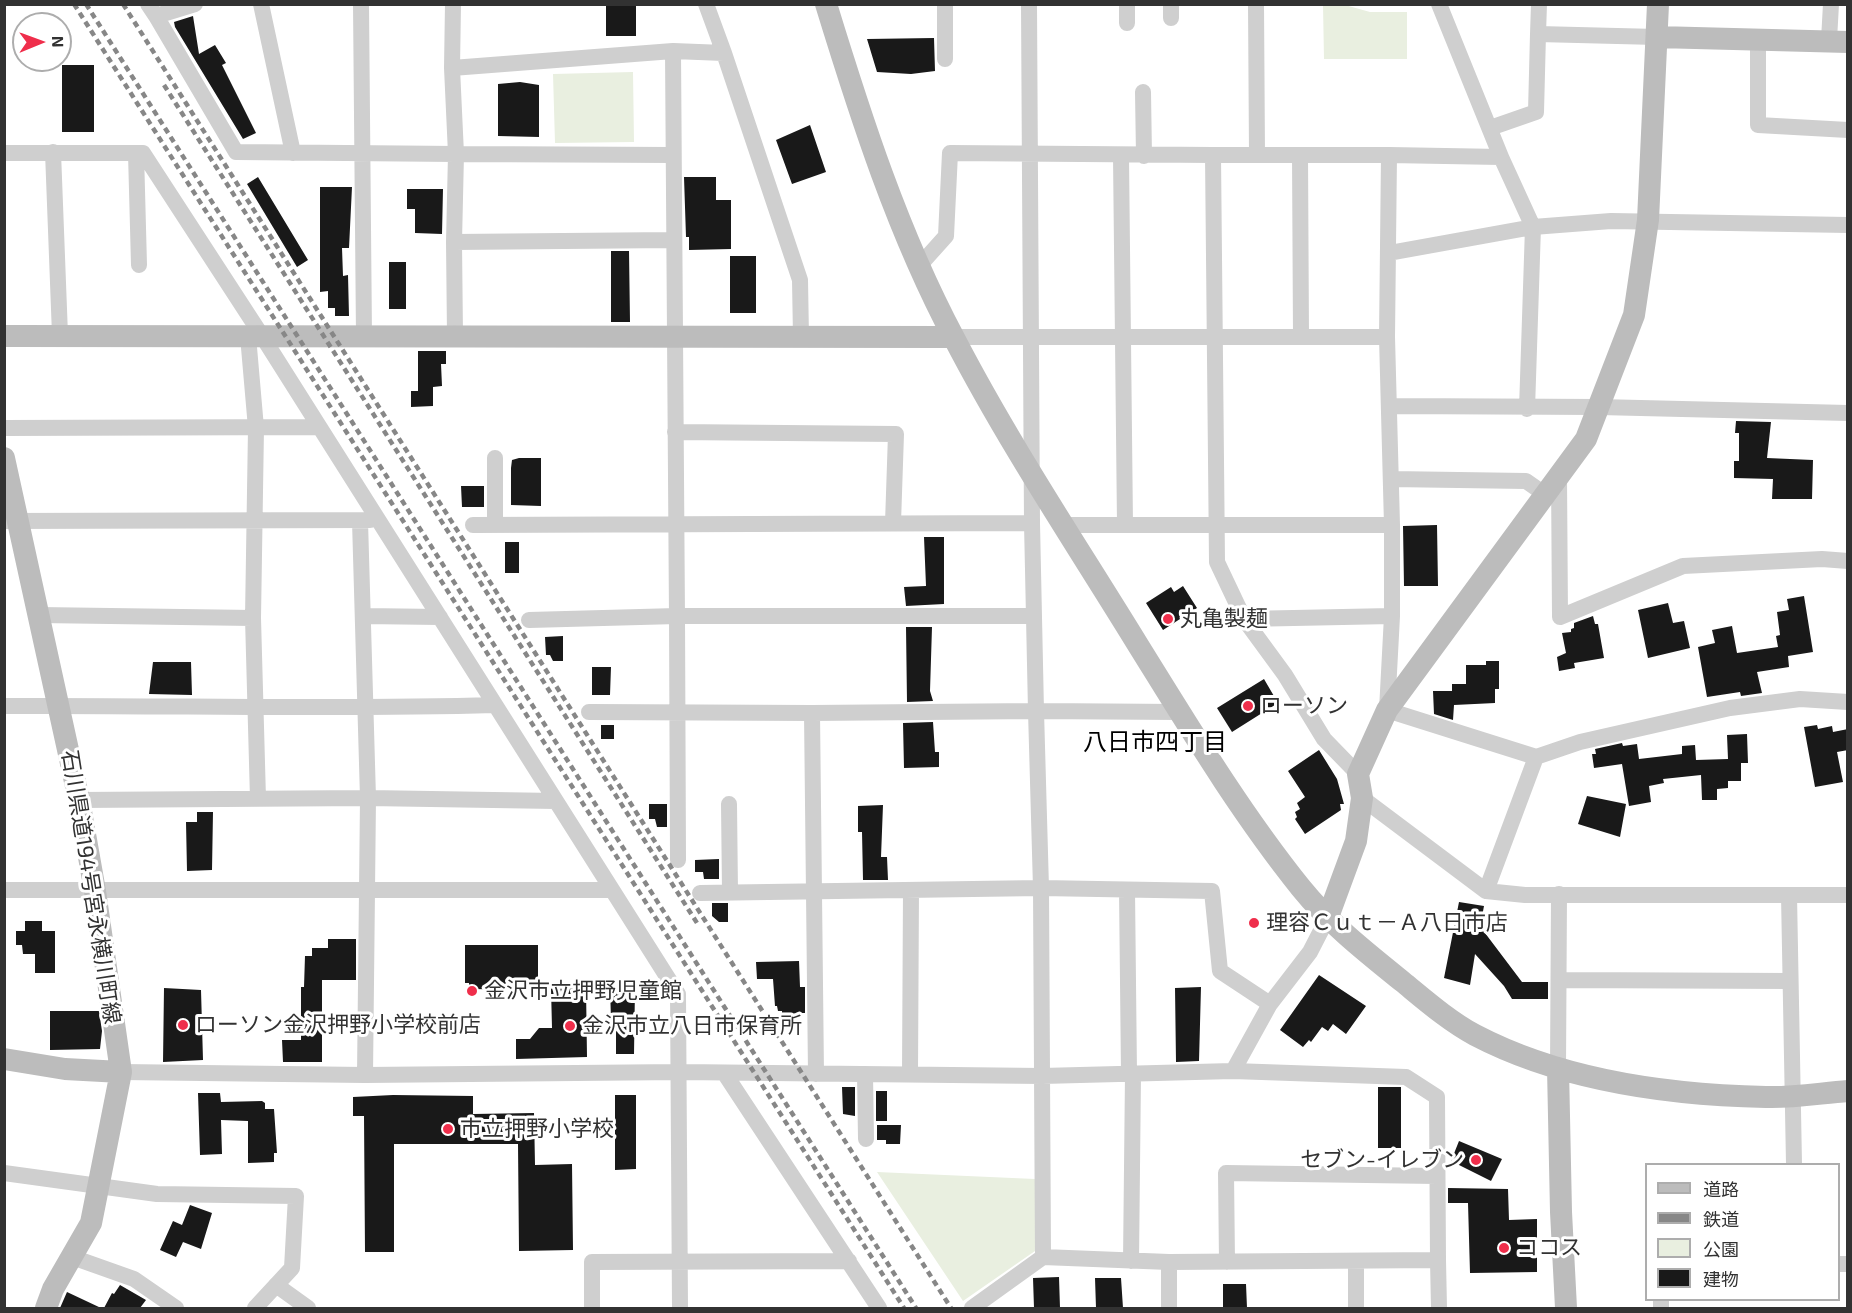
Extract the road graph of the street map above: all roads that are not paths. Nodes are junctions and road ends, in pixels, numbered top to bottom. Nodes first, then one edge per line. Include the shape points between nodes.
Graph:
1 (195, 4) edge
2 (261, 4) edge
3 (361, 4) edge
4 (453, 4) edge
5 (706, 4) edge
6 (826, 4) edge
7 (945, 4) edge
8 (1029, 4) edge
9 (1127, 4) edge
10 (1256, 4) edge
11 (1439, 4) edge
12 (1539, 4) edge
13 (1658, 4) edge
14 (1831, 4) edge
15 (152, 10) edge
16 (1127, 23) dead end
17 (1538, 34) junction
18 (1657, 37) junction
19 (1758, 39) junction
20 (1838, 41) edge
21 (673, 51) junction
22 (724, 53) junction
23 (945, 58) dead end
24 (452, 68) junction
25 (1143, 92) dead end
26 (1490, 128) junction
27 (1848, 130) edge
28 (53, 152) junction
29 (361, 152) junction
30 (4, 153) edge
31 (136, 153) junction
32 (293, 153) junction
33 (456, 154) junction
34 (673, 155) junction
35 (1030, 155) junction
36 (1213, 155) junction
37 (1257, 155) junction
38 (1300, 155) junction
39 (1389, 155) junction
40 (1121, 156) junction
41 (1144, 156) junction
42 (1501, 157) junction
43 (1648, 220) junction
44 (1848, 225) edge
45 (1533, 227) junction
46 (673, 240) junction
47 (454, 242) junction
48 (1389, 254) junction
49 (139, 265) dead end
50 (920, 265) junction
51 (60, 335) junction
52 (4, 336) edge
53 (255, 336) junction
54 (454, 336) junction
55 (364, 337) junction
56 (674, 337) junction
57 (801, 337) junction
58 (953, 337) junction
59 (1031, 337) junction
60 (1301, 337) junction
61 (1387, 337) junction
62 (1123, 338) junction
63 (1215, 338) junction
64 (1389, 406) junction
65 (1599, 407) junction
66 (1527, 409) junction
67 (1848, 413) edge
68 (319, 427) junction
69 (4, 428) edge
70 (256, 428) junction
71 (675, 432) junction
72 (4, 458) edge
73 (495, 458) dead end
74 (1033, 474) junction
75 (1391, 478) junction
76 (1553, 486) junction
77 (368, 520) junction
78 (11, 521) edge
79 (254, 521) junction
80 (893, 523) junction
81 (1032, 523) junction
82 (678, 524) junction
83 (473, 525) dead end
84 (495, 525) junction
85 (1065, 525) junction
86 (1125, 525) junction
87 (1392, 525) junction
88 (1216, 526) junction
89 (1848, 561) edge
90 (39, 615) junction
91 (363, 616) junction
92 (678, 616) junction
93 (1034, 616) junction
94 (1392, 616) junction
95 (440, 617) junction
96 (253, 618) junction
97 (1244, 619) junction
98 (529, 620) dead end
99 (1848, 702) edge
100 (59, 705) junction
101 (494, 705) junction
102 (4, 706) edge
103 (256, 706) junction
104 (366, 709) junction
105 (1387, 710) junction
106 (1036, 711) junction
107 (1179, 711) junction
108 (589, 712) dead end
109 (678, 712) junction
110 (813, 713) junction
111 (1536, 757) junction
112 (1358, 774) junction
113 (368, 798) junction
114 (1362, 798) junction
115 (258, 799) junction
116 (79, 800) junction
117 (556, 801) junction
118 (729, 804) dead end
119 (678, 860) dead end
120 (1041, 888) junction
121 (4, 890) edge
122 (367, 890) junction
123 (611, 890) junction
124 (911, 890) junction
125 (1127, 890) junction
126 (95, 891) junction
127 (814, 891) junction
128 (1486, 891) junction
129 (730, 892) junction
130 (700, 893) dead end
131 (1559, 894) junction
132 (1848, 895) edge
133 (1789, 896) junction
134 (1328, 917) junction
135 (1559, 980) junction
136 (1790, 981) junction
137 (1270, 1004) junction
138 (4, 1059) edge
139 (1558, 1068) junction
140 (1233, 1071) junction
141 (121, 1072) junction
142 (681, 1072) junction
143 (910, 1073) junction
144 (725, 1074) junction
145 (816, 1074) junction
146 (865, 1074) junction
147 (1131, 1074) junction
148 (365, 1075) junction
149 (1042, 1076) junction
150 (1848, 1090) edge
151 (1792, 1096) junction
152 (866, 1139) dead end
153 (1794, 1163) edge
154 (4, 1173) edge
155 (1437, 1176) junction
156 (99, 1184) junction
157 (72, 1257) junction
158 (1043, 1257) junction
159 (1438, 1260) junction
160 (849, 1261) junction
161 (1131, 1261) junction
162 (1356, 1261) junction
163 (680, 1262) junction
164 (1227, 1262) junction
165 (1169, 1263) junction
166 (276, 1285) junction
167 (46, 1308) edge
168 (176, 1308) edge
169 (255, 1308) edge
170 (308, 1308) edge
171 (592, 1308) edge
172 (680, 1308) edge
173 (879, 1308) edge
174 (972, 1308) edge
175 (1169, 1308) edge
176 (1356, 1308) edge
177 (1438, 1308) edge
178 (1566, 1308) edge

1 - 15 street
2 - 32 street
3 - 29 street
4 - 24 street
5 - 22 street
6 - 50 street via 866,134
7 - 23 street
8 - 35 street
9 - 16 street
10 - 37 street
11 - 26 street
12 - 17 street
13 - 18 street
14 - 20 street
15 - 32 street via 236,152
17 - 18 street
17 - 26 street via 1536,112
18 - 19 street
18 - 43 street
19 - 20 street
19 - 27 street via 1758,125
21 - 22 street
21 - 24 street
21 - 34 street
22 - 57 street via 800,280
24 - 33 street
25 - 41 street
26 - 42 street
28 - 30 street
28 - 31 street
28 - 51 street
29 - 32 street
29 - 33 street
29 - 55 street
31 - 49 street
31 - 53 street via 143,153
33 - 34 street
33 - 47 street
34 - 46 street
35 - 40 street
35 - 50 street via 950,153 946,236
35 - 59 street
36 - 37 street
36 - 41 street
36 - 63 street
37 - 38 street
38 - 39 street
38 - 60 street
39 - 42 street
39 - 48 street
40 - 41 street
40 - 62 street
42 - 45 street
43 - 44 street
43 - 45 street
43 - 65 street via 1634,315
45 - 48 street
45 - 66 street
46 - 47 street
46 - 56 street
47 - 54 street
48 - 61 street
50 - 58 street
51 - 52 street
51 - 53 street
53 - 55 street
53 - 68 street
53 - 70 street
54 - 55 street
54 - 56 street
56 - 57 street
56 - 71 street
57 - 58 street
58 - 59 street
58 - 74 street
59 - 62 street
59 - 74 street
60 - 61 street
60 - 63 street
61 - 64 street
62 - 63 street
62 - 86 street
63 - 88 street
64 - 66 street
64 - 75 street
65 - 66 street
65 - 67 street
65 - 76 street via 1586,439
68 - 70 street
68 - 77 street
69 - 70 street
70 - 79 street
71 - 80 street via 896,434
71 - 82 street
72 - 78 street, 石川県道194号宮永横川町線
73 - 84 street
74 - 81 street
74 - 85 street
75 - 76 street via 1526,481
75 - 87 street
76 - 89 street via 1560,617 1683,566
76 - 105 street
77 - 79 street
77 - 91 street
77 - 95 street
78 - 79 street
78 - 90 street, 石川県道194号宮永横川町線
79 - 96 street
80 - 81 street
80 - 82 street
81 - 93 street
82 - 84 street
82 - 92 street
83 - 84 street
85 - 86 street
85 - 107 street
86 - 88 street
87 - 88 street
87 - 94 street
88 - 97 street via 1217,562
90 - 96 street
90 - 100 street, 石川県道194号宮永横川町線
91 - 95 street
91 - 104 street
92 - 93 street
92 - 98 street
92 - 109 street
93 - 106 street
94 - 97 street
94 - 105 street
95 - 101 street
96 - 103 street
97 - 112 street via 1285,675 1324,740
99 - 111 street via 1800,699 1730,708 1580,742
100 - 102 street
100 - 103 street
100 - 116 street, 石川県道194号宮永横川町線
101 - 104 street
101 - 117 street
103 - 104 street
103 - 115 street
104 - 113 street
105 - 111 street
105 - 112 street
106 - 107 street
106 - 110 street
106 - 120 street
107 - 134 street via 1265,838
108 - 109 street
109 - 110 street
109 - 119 street
110 - 127 street
111 - 128 street
112 - 114 street
113 - 115 street
113 - 117 street
113 - 122 street
114 - 128 street
114 - 134 street via 1356,841
115 - 116 street
116 - 126 street, 石川県道194号宮永横川町線
117 - 123 street
118 - 129 street
120 - 124 street
120 - 125 street
120 - 149 street
121 - 126 street
122 - 123 street
122 - 126 street
122 - 148 street
123 - 142 street via 678,994
124 - 127 street
124 - 143 street
125 - 137 street via 1212,891 1220,971
125 - 147 street
126 - 141 street, 石川県道194号宮永横川町線
127 - 129 street
127 - 145 street
128 - 131 street
129 - 130 street
131 - 133 street
131 - 135 street
132 - 133 street
133 - 136 street
134 - 137 street via 1310,952
134 - 139 street via 1472,1033
135 - 136 street
135 - 139 street
136 - 151 street
137 - 140 street
138 - 141 street via 65,1069
139 - 151 street via 1618,1083 1733,1095
139 - 178 street
140 - 147 street
140 - 155 street via 1406,1077 1437,1097
141 - 148 street
141 - 156 street, 石川県道194号宮永横川町線
142 - 144 street
142 - 148 street
142 - 163 street
143 - 146 street
143 - 149 street
144 - 145 street
144 - 160 street
145 - 146 street
146 - 152 street
147 - 149 street
147 - 161 street
149 - 158 street
150 - 151 street
151 - 153 street
154 - 156 street
155 - 159 street
155 - 164 street via 1226,1173
156 - 157 street, 石川県道194号宮永横川町線 via 91,1223
156 - 166 street via 158,1194 296,1196 292,1268
157 - 167 street, 石川県道194号宮永横川町線
157 - 168 street via 134,1279
158 - 161 street
158 - 174 street
159 - 162 street
159 - 177 street
160 - 163 street
160 - 173 street
161 - 165 street
162 - 164 street
162 - 176 street
163 - 171 street via 592,1262
163 - 172 street
164 - 165 street
165 - 175 street
166 - 169 street
166 - 170 street

